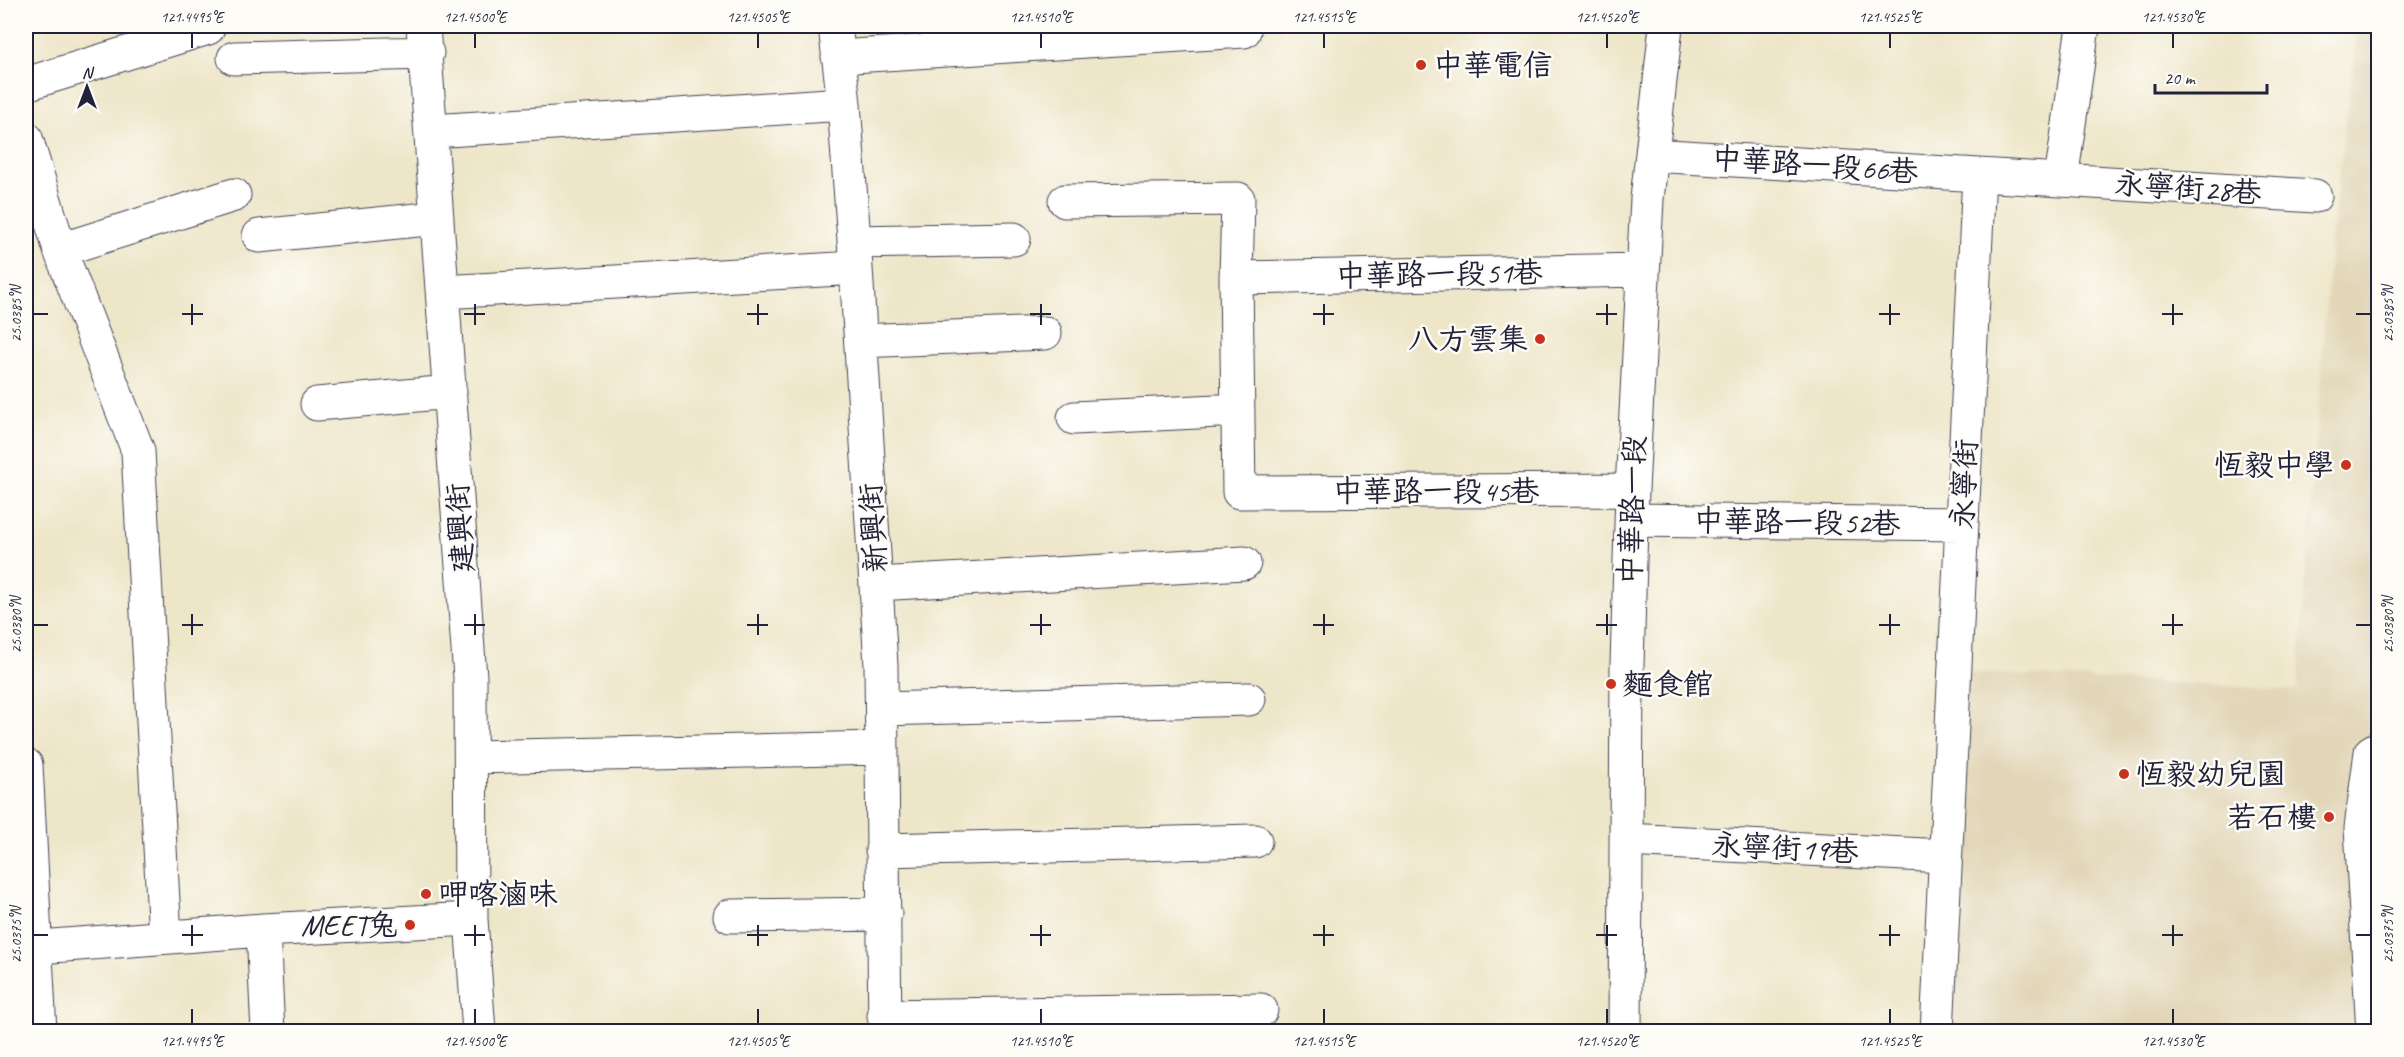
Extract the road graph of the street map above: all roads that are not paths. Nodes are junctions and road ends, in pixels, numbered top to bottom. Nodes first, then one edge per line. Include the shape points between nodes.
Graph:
1 (1666, 26) edge
2 (2083, 26) edge
3 (208, 28) dead end
4 (1244, 31) dead end
5 (425, 39) edge
6 (837, 41) edge
7 (234, 58) dead end
8 (26, 84) edge
9 (844, 104) junction
10 (432, 131) junction
11 (1652, 154) junction
12 (29, 159) edge
13 (1979, 175) junction
14 (2061, 180) junction
15 (234, 195) dead end
16 (2315, 196) dead end
17 (1065, 201) dead end
18 (437, 218) junction
19 (259, 236) dead end
20 (1014, 239) dead end
21 (60, 250) junction
22 (855, 255) junction
23 (1642, 270) junction
24 (1236, 278) junction
25 (443, 292) junction
26 (1046, 333) dead end
27 (861, 341) junction
28 (450, 392) junction
29 (316, 404) dead end
30 (1238, 410) junction
31 (1074, 418) dead end
32 (1632, 505) junction
33 (1962, 524) junction
34 (1244, 563) dead end
35 (877, 584) junction
36 (1249, 699) dead end
37 (882, 709) junction
38 (882, 748) junction
39 (2379, 748) edge
40 (472, 757) junction
41 (26, 765) edge
42 (1626, 840) junction
43 (1255, 841) dead end
44 (882, 850) junction
45 (1945, 856) junction
46 (885, 914) junction
47 (730, 916) dead end
48 (471, 919) junction
49 (263, 930) junction
50 (165, 937) junction
51 (31, 947) edge
52 (1260, 1010) dead end
53 (884, 1024) edge
54 (40, 1032) edge
55 (268, 1032) edge
56 (478, 1032) edge
57 (1625, 1032) edge
58 (1937, 1032) edge
59 (2373, 1032) edge

1 - 11 street, 中華路一段
2 - 14 street
3 - 8 street
4 - 6 street
5 - 7 street
5 - 10 street, 建興街
6 - 9 street, 新興街
9 - 10 street
9 - 22 street, 新興街
10 - 18 street, 建興街
11 - 13 street, 中華路一段66巷
11 - 23 street, 中華路一段
12 - 21 street
13 - 14 street
13 - 33 street, 永寧街
14 - 16 street, 永寧街28巷
15 - 21 street
17 - 24 street via 1238,199
18 - 19 street
18 - 25 street, 建興街
20 - 22 street
21 - 50 street via 138,451
22 - 25 street
22 - 27 street, 新興街
23 - 24 street, 中華路一段51巷
23 - 32 street, 中華路一段
24 - 30 street
25 - 28 street, 建興街
26 - 27 street
27 - 35 street, 新興街
28 - 29 street
28 - 40 street, 建興街
30 - 31 street
30 - 32 street, 中華路一段45巷 via 1239,492
32 - 33 street, 中華路一段52巷
32 - 42 street, 中華路一段
33 - 45 street, 永寧街
34 - 35 street
35 - 37 street, 新興街
36 - 37 street
37 - 38 street, 新興街
38 - 40 street
38 - 44 street, 新興街
39 - 59 street via 2371,752 2361,828
40 - 48 street, 建興街
41 - 51 street
42 - 45 street, 永寧街19巷
42 - 57 street, 中華路一段
43 - 44 street
44 - 46 street, 新興街
45 - 58 street, 永寧街
46 - 47 street
46 - 53 street, 新興街
48 - 49 street
48 - 56 street, 建興街
49 - 50 street
49 - 55 street
50 - 51 street
51 - 54 street
52 - 53 street

